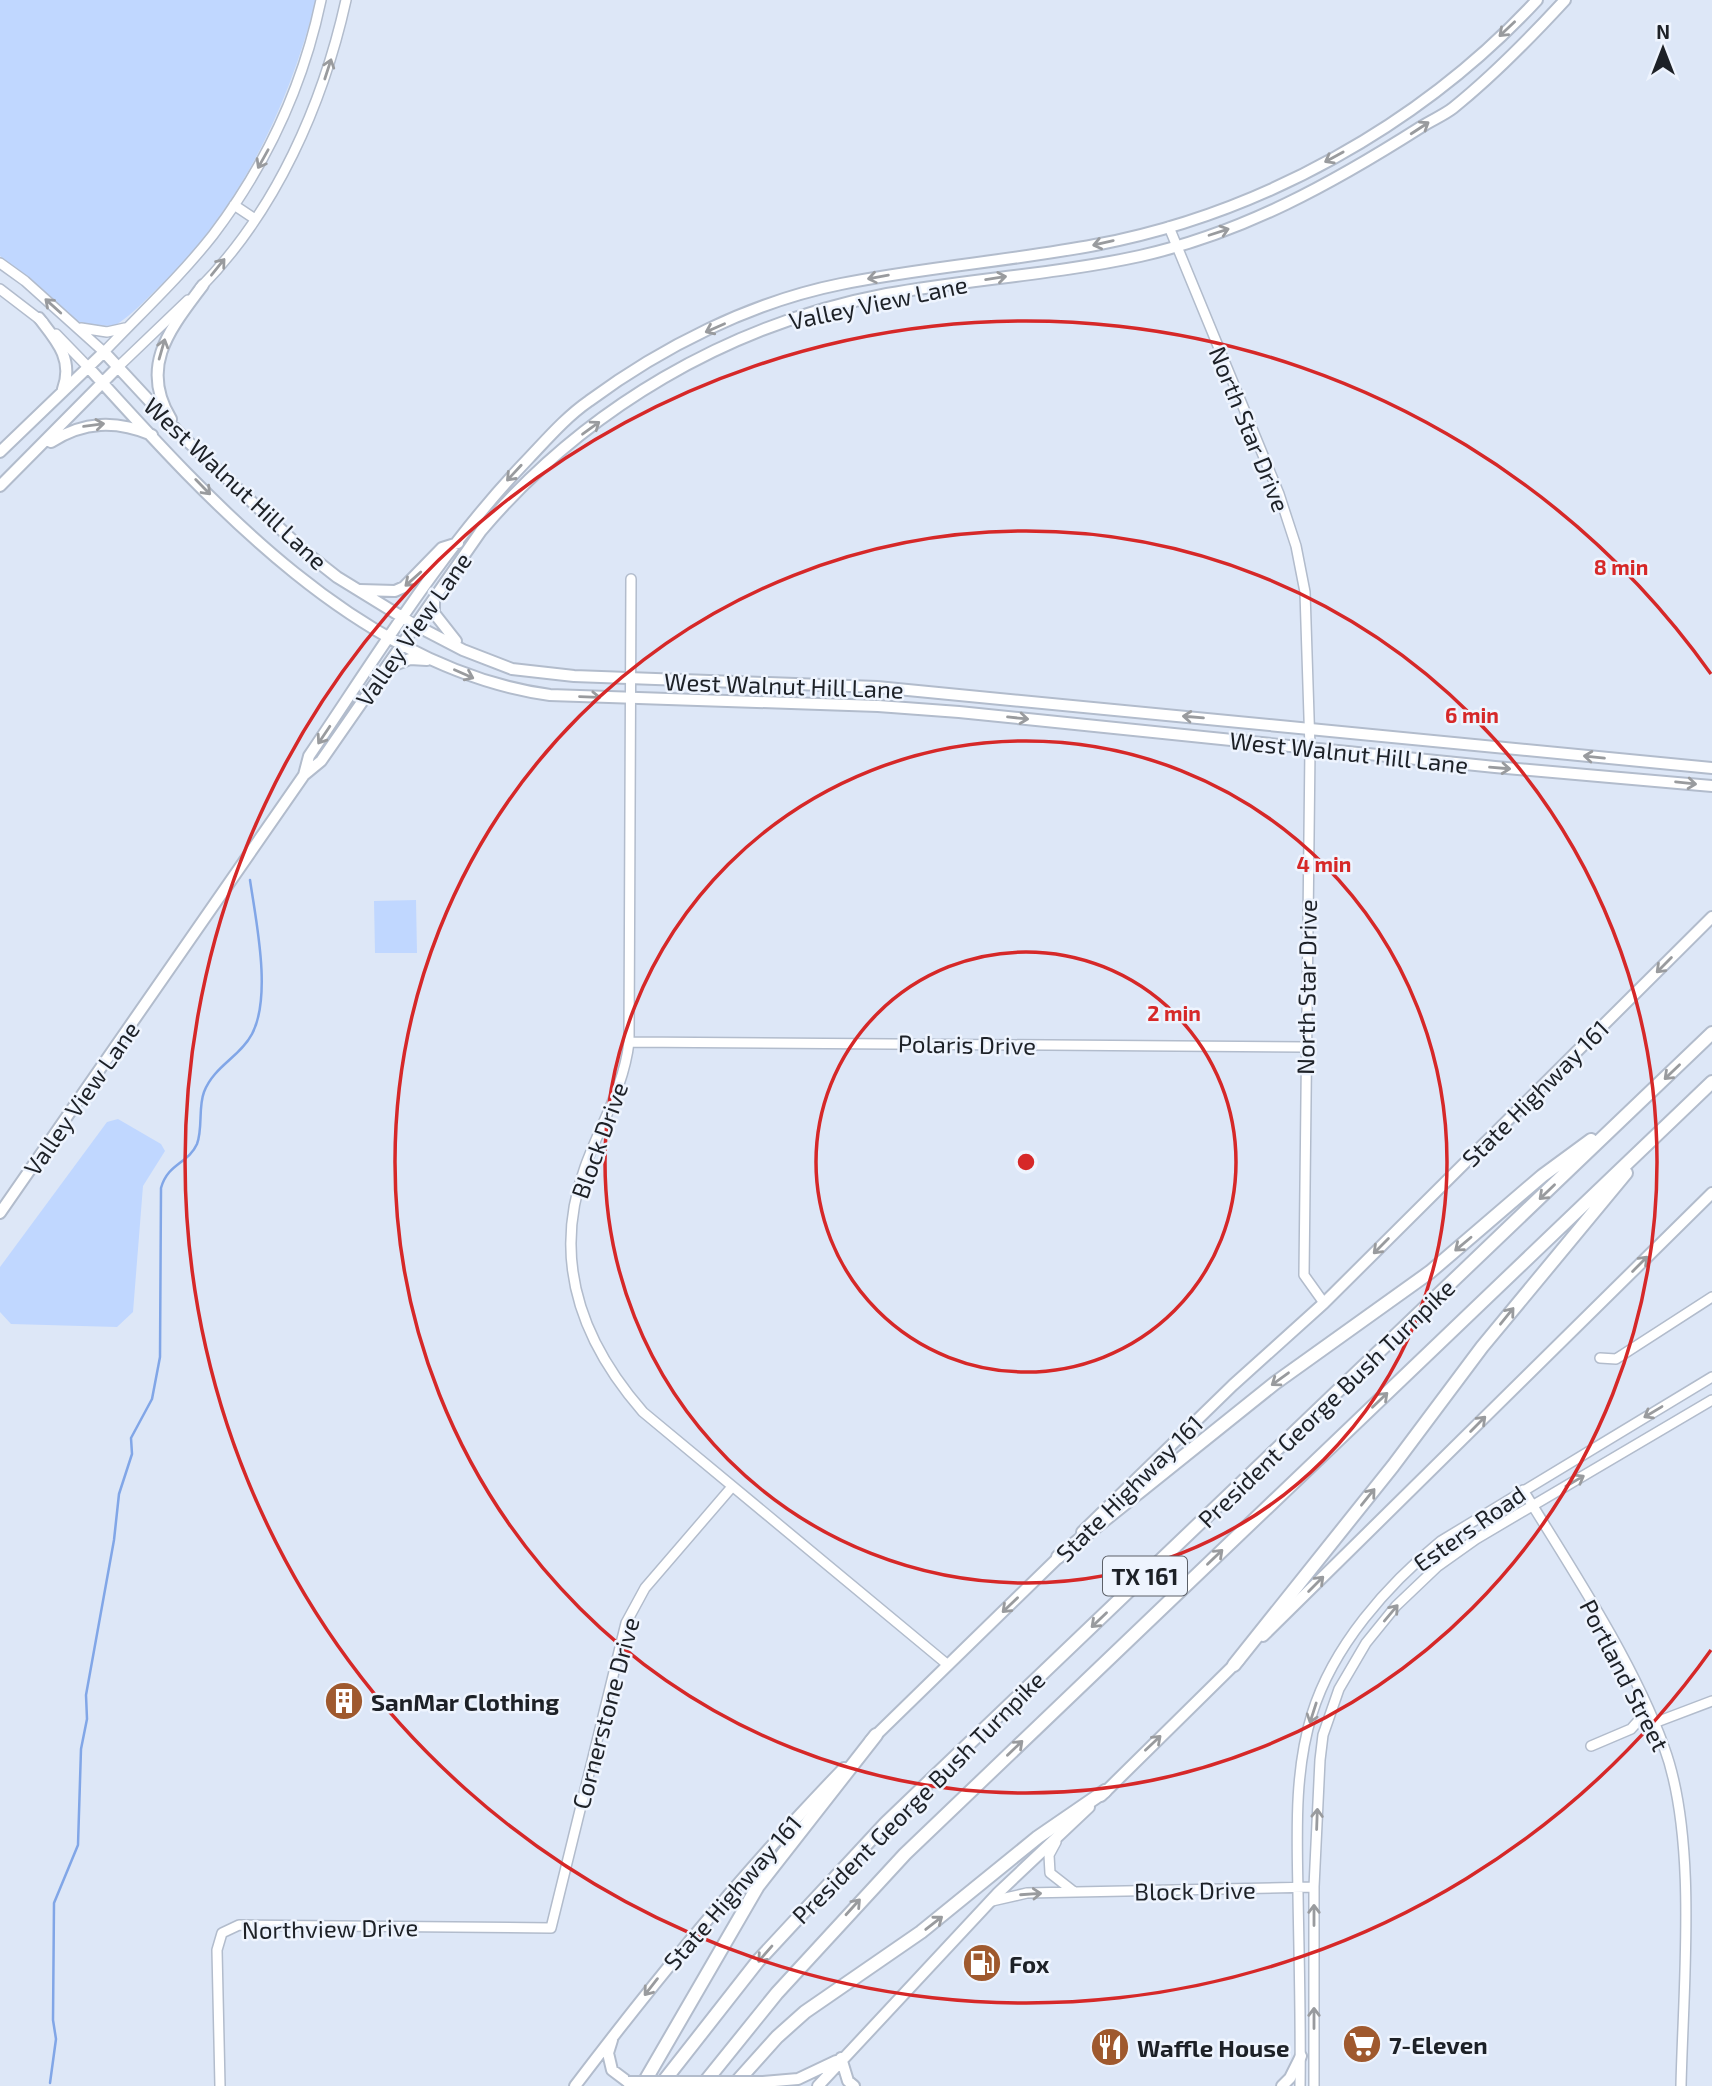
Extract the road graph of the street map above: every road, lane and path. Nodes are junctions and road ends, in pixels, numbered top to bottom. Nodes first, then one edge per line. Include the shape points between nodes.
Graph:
1 (321, 0) edge
2 (345, 0) edge
3 (1537, 0) edge
4 (1566, 0) edge
5 (234, 205) junction
6 (255, 219) junction
7 (1169, 227) junction
8 (1178, 246) junction
9 (0, 263) edge
10 (203, 285) junction
11 (0, 289) edge
12 (38, 317) junction
13 (76, 326) junction
14 (127, 328) junction
15 (104, 352) junction
16 (88, 367) junction
17 (118, 367) junction
18 (102, 382) junction
19 (62, 389) junction
20 (182, 436) junction
21 (156, 437) junction
22 (36, 450) junction
23 (0, 452) edge
24 (0, 486) edge
25 (458, 543) junction
26 (631, 579) dead end
27 (358, 590) junction
28 (434, 598) junction
29 (402, 617) junction
30 (415, 625) junction
31 (389, 636) junction
32 (402, 644) junction
33 (475, 655) junction
34 (432, 660) junction
35 (384, 670) junction
36 (631, 678) junction
37 (952, 694) junction
38 (631, 698) junction
39 (1113, 709) junction
40 (950, 712) junction
41 (1310, 727) junction
42 (1111, 728) junction
43 (1310, 748) junction
44 (1662, 764) junction
45 (1712, 768) edge
46 (304, 775) junction
47 (1659, 781) junction
48 (1712, 786) edge
49 (1712, 916) edge
50 (1712, 1033) edge
51 (629, 1042) junction
52 (1305, 1047) junction
53 (1712, 1082) edge
54 (1631, 1110) junction
55 (1655, 1136) junction
56 (1712, 1193) edge
57 (0, 1213) edge
58 (1712, 1297) edge
59 (1324, 1303) junction
60 (1600, 1358) dead end
61 (1712, 1377) edge
62 (1712, 1400) edge
63 (731, 1488) junction
64 (1523, 1490) junction
65 (1532, 1506) junction
66 (1059, 1557) junction
67 (948, 1665) junction
68 (1234, 1665) junction
69 (1324, 1685) junction
70 (1339, 1689) junction
71 (1712, 1701) edge
72 (1648, 1710) junction
73 (1654, 1723) junction
74 (876, 1735) junction
75 (1591, 1746) dead end
76 (1105, 1791) junction
77 (1063, 1832) junction
78 (1314, 1887) junction
79 (1297, 1888) junction
80 (1075, 1892) junction
81 (988, 1903) junction
82 (551, 1928) joint
83 (614, 2034) junction
84 (1301, 2056) junction
85 (841, 2058) junction
86 (220, 2086) edge
87 (575, 2086) edge
88 (642, 2086) edge
89 (660, 2086) edge
90 (702, 2086) edge
91 (733, 2086) edge
92 (818, 2086) edge
93 (854, 2086) edge
94 (1282, 2086) edge
95 (1300, 2086) edge
96 (1314, 2086) edge
97 (1681, 2086) edge

1 -> 5 street via 287,109
6 -> 2 street via 315,105
3 -> 7 main road, Valley View Lane via 1457,76 1363,140 1267,191
8 -> 4 main road, Valley View Lane via 1272,211 1377,157 1467,96
5 - 6 street
5 - 14 street via 190,261
10 -> 6 street
7 - 8 street, North Star Drive
7 -> 25 main road, Valley View Lane via 1095,245 837,284 734,319 641,367 589,401 509,478
28 -> 8 main road, Valley View Lane via 503,506 555,456 672,371 725,345 843,303
8 - 41 street, North Star Drive via 1296,546 1307,616
13 -> 9 street, West Walnut Hill Lane
10 - 17 street
20 -> 10 main road via 162,399 159,359 168,333
11 - 12 street, West Walnut Hill Lane
12 - 16 street, West Walnut Hill Lane
12 - 19 main road via 62,349 67,366
13 - 14 street via 93,332
13 - 15 street, West Walnut Hill Lane
14 - 15 street
15 - 16 main road
15 - 17 main road, West Walnut Hill Lane
16 - 18 main road, West Walnut Hill Lane
16 - 19 main road
17 - 18 main road
17 - 20 main road, West Walnut Hill Lane
18 - 21 main road, West Walnut Hill Lane
18 - 22 main road
19 - 23 main road
20 - 27 main road, West Walnut Hill Lane via 304,551
22 -> 21 main road via 64,433 96,424 128,426
21 -> 31 main road, West Walnut Hill Lane via 282,564 317,593
22 - 24 main road
25 -> 27 main road via 442,548 404,587
25 - 29 main road, Valley View Lane
26 - 36 street, Block Drive
27 - 29 main road, West Walnut Hill Lane
28 - 30 main road, Valley View Lane
28 - 33 main road via 439,623
29 - 30 main road, West Walnut Hill Lane
29 - 31 main road, Valley View Lane
30 - 32 main road, Valley View Lane
30 - 33 main road, West Walnut Hill Lane
31 - 32 main road, West Walnut Hill Lane
31 -> 46 main road, Valley View Lane via 309,756
32 - 34 main road, West Walnut Hill Lane
32 - 35 main road, Valley View Lane
33 - 36 main road, West Walnut Hill Lane via 512,669
34 - 35 main road via 410,659
34 -> 38 main road, West Walnut Hill Lane via 512,690
35 - 46 main road, Valley View Lane via 321,761
36 - 37 main road, West Walnut Hill Lane
36 - 38 street, Block Drive
37 - 39 main road, West Walnut Hill Lane
37 - 40 main road
38 - 40 main road, West Walnut Hill Lane
38 - 51 street, Block Drive
41 -> 39 main road, West Walnut Hill Lane
39 - 42 main road
40 -> 42 main road, West Walnut Hill Lane
41 - 43 street, North Star Drive
44 -> 41 main road, West Walnut Hill Lane
42 - 43 main road, West Walnut Hill Lane
43 -> 47 main road, West Walnut Hill Lane
43 - 52 street, North Star Drive
44 - 45 main road, West Walnut Hill Lane
44 - 47 main road
46 - 57 main road, Valley View Lane
47 -> 48 main road, West Walnut Hill Lane
49 -> 59 main road, State Highway 161
50 -> 54 highway, President George Bush Turnpike / TX 161
51 - 52 street, Polaris Drive
51 - 63 street, Block Drive via 623,1075 584,1168 571,1220 577,1294 590,1336 615,1380 643,1412
52 - 59 street, North Star Drive via 1304,1275
53 - 55 highway, President George Bush Turnpike / TX 161
54 -> 66 highway via 1542,1176 1430,1272 1275,1383
54 -> 89 highway, President George Bush Turnpike / TX 161 via 886,1823 758,1961
68 -> 55 highway via 1482,1347
90 -> 55 highway, President George Bush Turnpike / TX 161 via 793,1974 905,1854
68 -> 56 main road
58 - 60 street via 1616,1359
59 - 66 main road, State Highway 161 via 1107,1506
61 -> 64 street, Esters Road
65 -> 62 street, Esters Road
63 - 67 street, Block Drive
63 - 82 street, Cornerstone Drive via 645,1588 626,1623
64 - 65 street, Portland Street
64 - 69 street, Esters Road via 1410,1566 1364,1619
70 -> 65 street, Esters Road via 1366,1643 1437,1566
65 - 72 street, Portland Street
66 -> 67 main road, State Highway 161
67 - 74 main road, State Highway 161
76 -> 68 main road
69 - 70 street
69 -> 79 street, Esters Road via 1312,1714 1300,1777
78 -> 70 street, Esters Road via 1323,1735
71 - 73 street
72 - 73 street, Portland Street
72 - 75 street via 1631,1729
73 - 97 street, Portland Street via 1672,1776 1682,1841
74 -> 83 main road, State Highway 161 via 764,1851
74 - 88 highway via 758,1886
76 - 77 main road
91 -> 76 highway via 806,2012 921,1932 1038,1837
77 - 80 street via 1049,1855 1050,1873
77 - 81 main road
78 - 79 street, Block Drive
96 -> 78 street, Esters Road
79 - 80 street, Block Drive
79 - 84 street, Esters Road
81 -> 80 street, Block Drive via 1027,1893
81 - 85 main road
82 - 86 street, Northview Drive via 239,1925 222,1933 217,1950
83 - 85 main road, bridge via 608,2053 612,2070 628,2081 798,2079
83 - 87 main road, State Highway 161
84 - 94 main road
84 - 95 street, Esters Road
85 - 92 main road
85 - 93 main road

